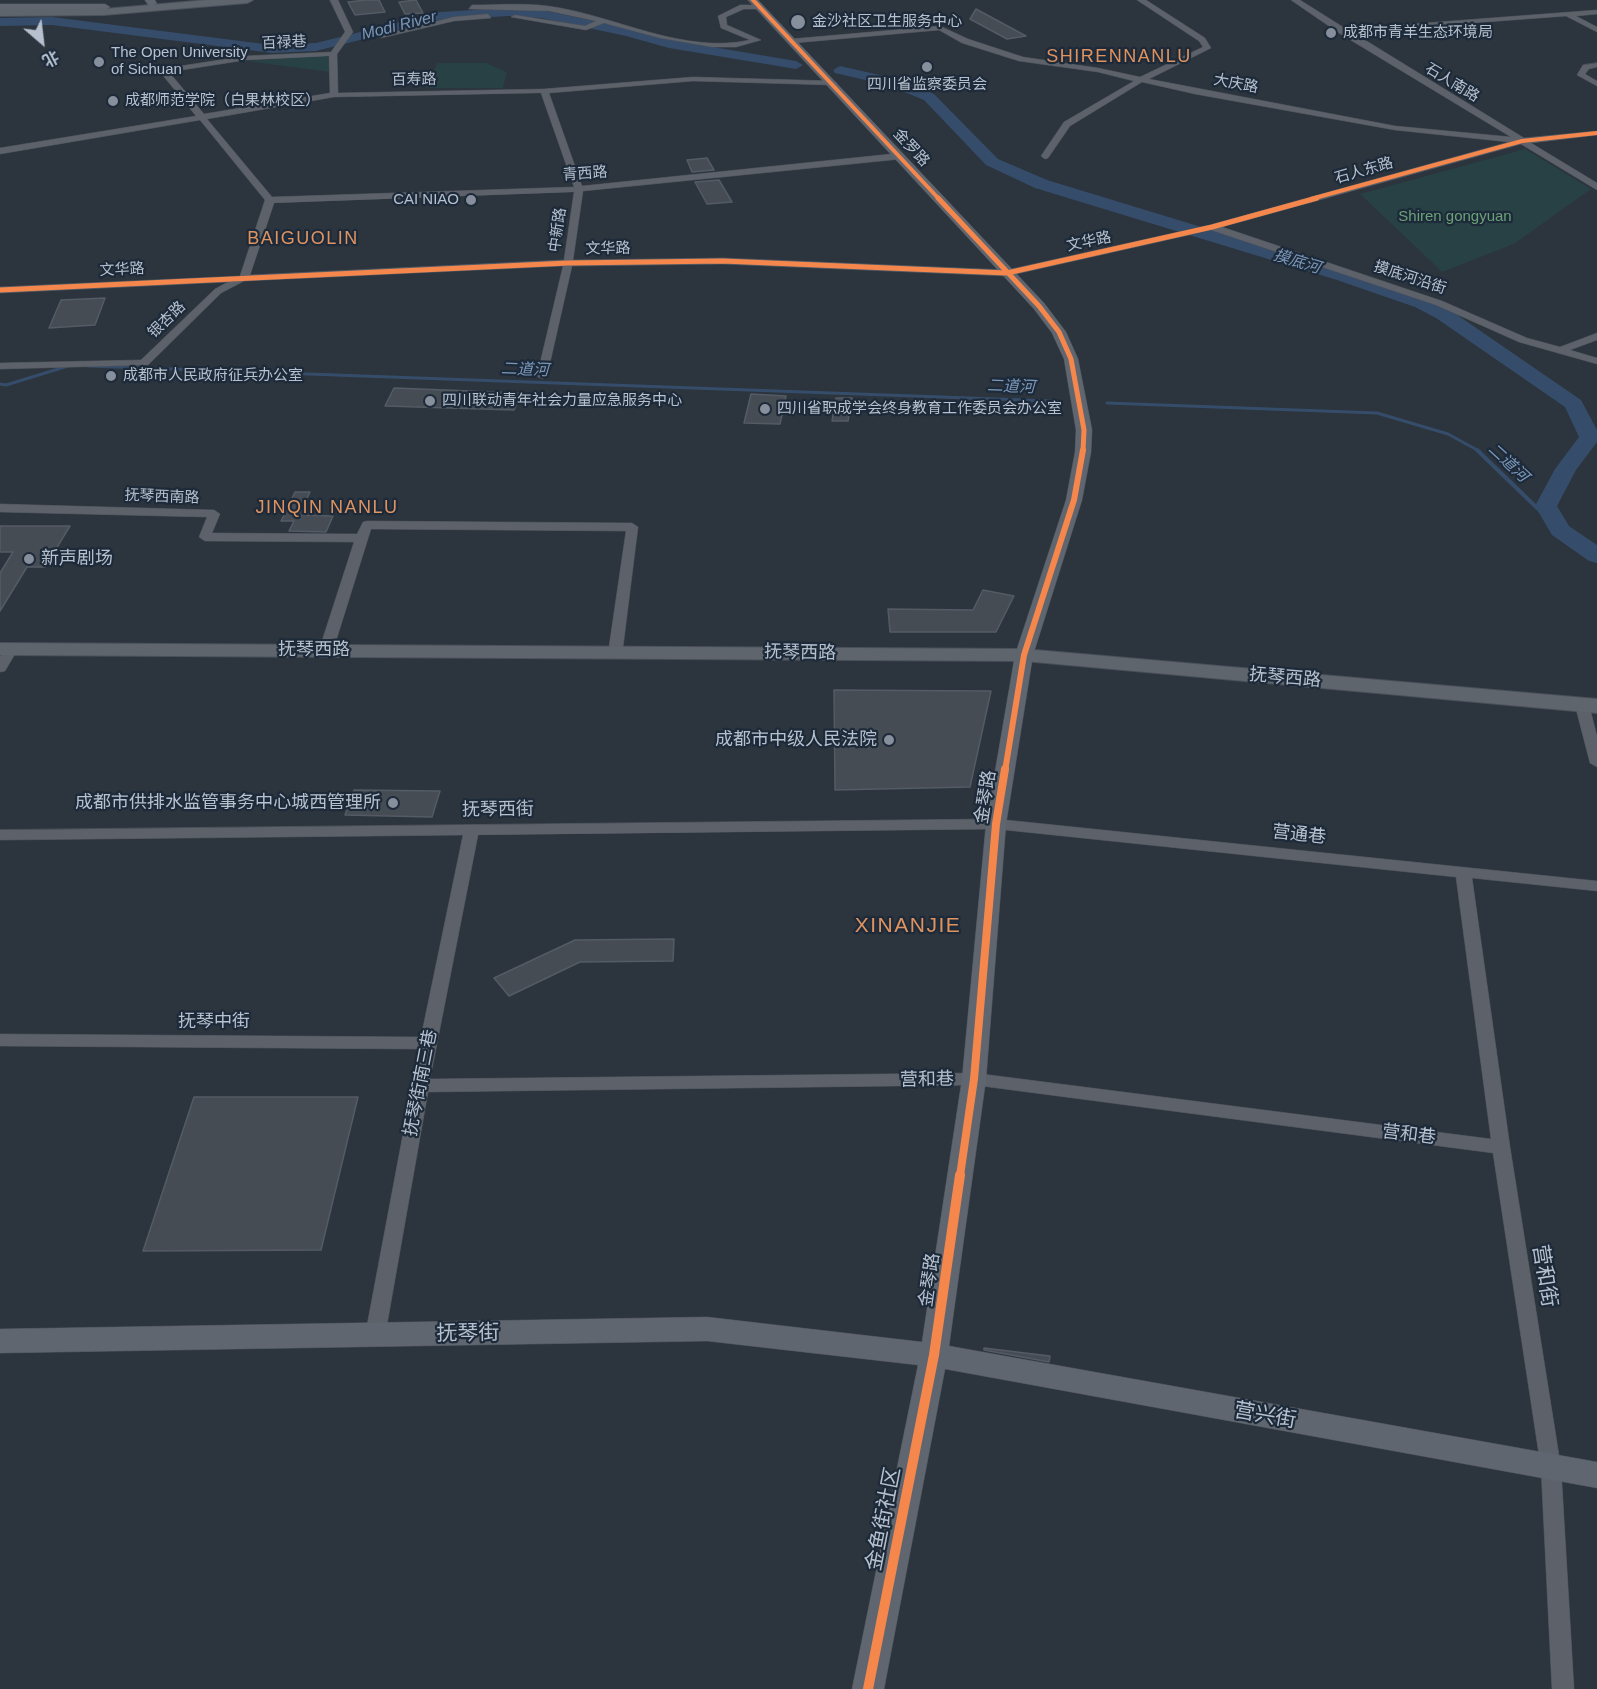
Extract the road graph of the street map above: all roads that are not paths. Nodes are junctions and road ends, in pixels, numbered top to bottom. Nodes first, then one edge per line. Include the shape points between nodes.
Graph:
1 (200, 0) edge
2 (247, 0) edge
3 (334, 0) edge
4 (480, 0) edge
5 (1141, 0) edge
6 (1295, 0) edge
7 (151, 2) edge
8 (756, 3) edge
9 (105, 9) junction
10 (471, 9) junction
11 (0, 11) edge
12 (1597, 12) edge
13 (1569, 15) junction
14 (455, 18) junction
15 (603, 21) junction
16 (1597, 30) edge
17 (1342, 31) junction
18 (381, 36) dead end
19 (794, 41) junction
20 (335, 51) junction
21 (1597, 65) edge
22 (1141, 80) junction
23 (833, 83) junction
24 (1597, 84) edge
25 (544, 91) junction
26 (334, 94) junction
27 (203, 117) junction
28 (1597, 133) edge
29 (1522, 141) junction
30 (0, 151) edge
31 (900, 156) junction
32 (1044, 156) dead end
33 (1597, 187) edge
34 (579, 189) junction
35 (270, 200) junction
36 (1212, 227) junction
37 (568, 263) junction
38 (1007, 273) junction
39 (245, 277) junction
40 (0, 290) edge
41 (1597, 336) edge
42 (1562, 350) junction
43 (1597, 361) edge
44 (0, 366) edge
45 (542, 376) dead end
46 (0, 508) edge
47 (361, 538) junction
48 (330, 640) junction
49 (616, 643) junction
50 (4, 644) edge
51 (1025, 650) junction
52 (0, 668) edge
53 (1592, 701) edge
54 (1597, 763) edge
55 (996, 824) junction
56 (471, 830) junction
57 (0, 835) edge
58 (1463, 871) junction
59 (1597, 886) edge
60 (0, 1040) edge
61 (429, 1043) junction
62 (974, 1079) junction
63 (420, 1086) junction
64 (1501, 1147) junction
65 (375, 1336) junction
66 (0, 1341) edge
67 (934, 1355) junction
68 (1551, 1468) junction
69 (1597, 1475) edge
70 (868, 1689) edge
71 (1563, 1689) edge

1 - 7 main road
2 - 9 main road
3 - 20 street via 349,32
4 - 10 street
5 - 22 street via 1207,44 1207,48
6 - 17 street, 石人南路
7 - 9 main road
8 - 15 street via 722,16 724,26 757,40 742,46 696,44
8 - 19 street
9 - 11 street
9 - 11 main road
10 - 14 street
10 - 15 street via 557,10
12 - 13 street
13 - 16 street
13 - 17 street
14 - 15 street via 499,16 586,28
14 - 18 street
17 - 29 street, 石人南路
19 - 22 street, 大庆路 via 940,27 965,41 1022,59
19 - 23 street, 金罗路
20 - 26 street
20 - 27 street, 百禄巷 via 246,58 164,71
21 - 24 street via 1586,67 1581,75
22 - 29 street, 大庆路 via 1395,128
22 - 32 street via 1067,124
23 - 25 street, 百寿路 via 693,79
23 - 31 street, 金罗路
25 - 26 street, 百寿路
25 - 34 street, 中新路
26 - 27 street, 百寿路
27 - 30 street, 百寿路
27 - 35 street
28 - 29 street
29 - 33 street, 石人南路
29 - 36 street, 石人东路
31 - 34 street, 青西路
31 - 38 street, 金罗路
34 - 35 street, 青西路
34 - 37 street, 中新路
35 - 39 street
36 - 38 street, 文华路
36 - 42 street, 摸底河沿街 via 1439,303 1523,340
37 - 38 street, 文华路 via 723,261
37 - 39 street, 文华路
37 - 45 street, 中新路
38 - 51 street, 金琴路 via 1059,332 1071,359 1084,430 1074,500
39 - 40 street, 文华路
39 - 44 street, 银杏路 via 218,291 144,363
41 - 42 street
42 - 43 street, 摸底河沿街
46 - 47 street, 抚琴西南路 via 214,514 205,537
47 - 48 street
47 - 49 street via 368,525 632,527
48 - 49 main road, 抚琴西路
48 - 50 main road, 抚琴西路
49 - 51 main road, 抚琴西路 via 926,642
50 - 51 main road, 抚琴西路
50 - 52 street
51 - 53 main road, 抚琴西路
51 - 55 street, 金琴路
53 - 54 street
55 - 56 street, 抚琴西街
55 - 58 street, 营通巷
55 - 62 street, 金琴路
56 - 57 street, 抚琴西街
56 - 61 street, 抚琴街南三巷
58 - 59 street, 营通巷
58 - 64 street, 营和街
60 - 61 street, 抚琴中街
61 - 63 street, 抚琴街南三巷
62 - 63 street, 营和巷
62 - 64 street, 营和巷
62 - 67 street, 金琴路
63 - 65 street, 抚琴街南三巷
64 - 68 street, 营和街
65 - 66 street, 抚琴街
65 - 67 street, 抚琴街 via 707,1329
67 - 68 street, 营兴街
67 - 70 street, 金鱼街社区
68 - 69 street, 营兴街
68 - 71 street, 营和街

